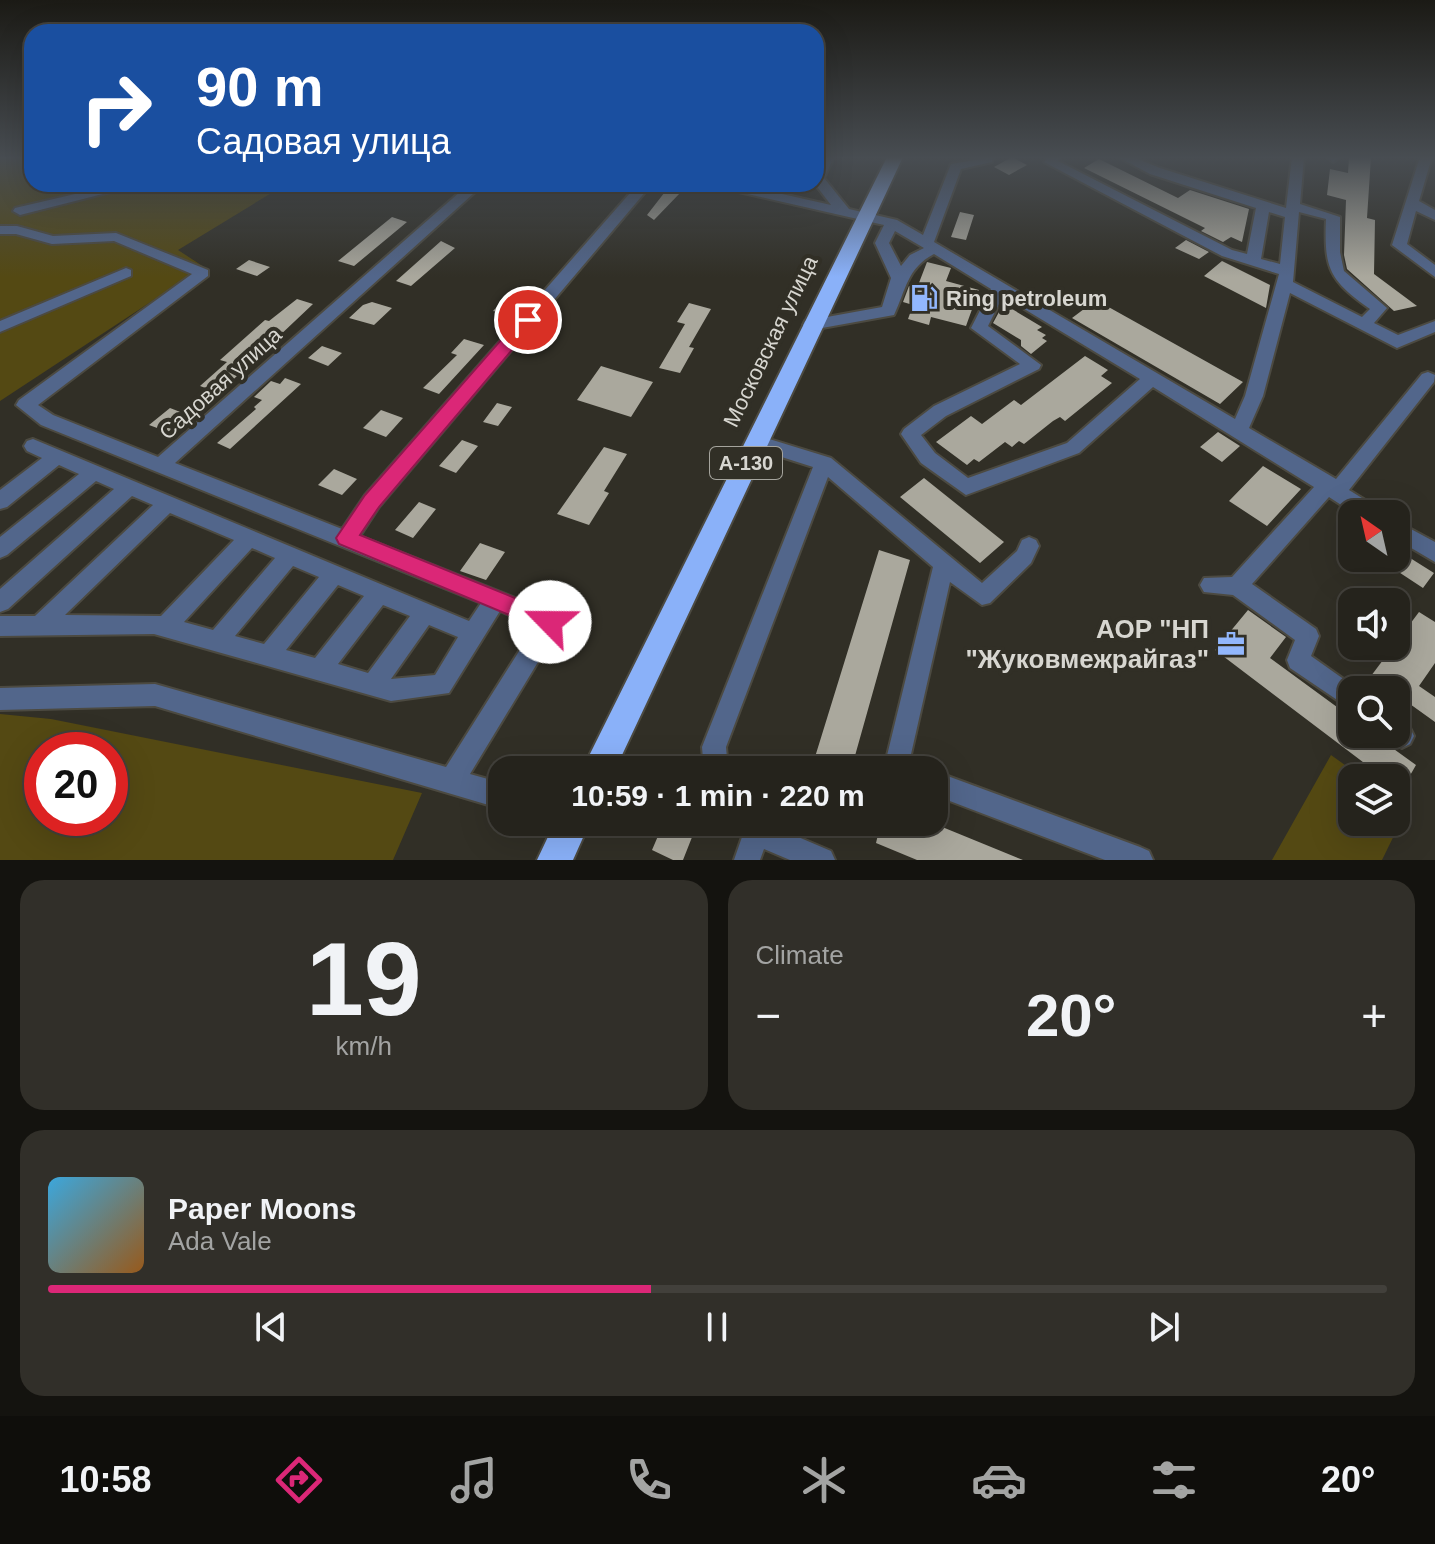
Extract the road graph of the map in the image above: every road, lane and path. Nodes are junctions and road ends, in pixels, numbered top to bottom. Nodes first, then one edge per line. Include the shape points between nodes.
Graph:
1 (78, 197) edge
2 (462, 197) edge
3 (634, 197) edge
4 (780, 197) edge
5 (837, 197) edge
6 (867, 197) edge
7 (946, 197) edge
8 (1118, 197) edge
9 (1233, 197) edge
10 (1293, 197) edge
11 (1413, 197) edge
12 (1411, 202) junction
13 (1263, 207) junction
14 (1291, 210) junction
15 (20, 211) dead end
16 (855, 214) junction
17 (1435, 216) edge
18 (892, 223) junction
19 (0, 230) edge
20 (931, 246) junction
21 (1253, 261) junction
22 (1435, 272) edge
23 (126, 273) dead end
24 (1286, 277) junction
25 (899, 278) junction
26 (1000, 287) junction
27 (811, 325) junction
28 (1364, 325) junction
29 (1435, 326) edge
30 (0, 327) edge
31 (1152, 378) junction
32 (1428, 378) dead end
33 (1239, 430) junction
34 (756, 442) junction
35 (33, 446) dead end
36 (57, 456) junction
37 (824, 463) junction
38 (161, 465) junction
39 (94, 472) junction
40 (129, 487) junction
41 (1326, 487) junction
42 (1348, 500) edge
43 (0, 501) edge
44 (168, 503) junction
45 (249, 538) junction
46 (347, 538) junction
47 (1410, 538) edge
48 (1029, 546) dead end
49 (0, 549) edge
50 (1435, 553) edge
51 (289, 556) junction
52 (944, 564) junction
53 (334, 574) junction
54 (1238, 579) junction
55 (1211, 585) dead end
56 (379, 593) junction
57 (496, 599) junction
58 (0, 602) edge
59 (425, 613) junction
60 (40, 625) junction
61 (0, 626) edge
62 (165, 627) junction
63 (473, 633) junction
64 (217, 642) junction
65 (268, 656) junction
66 (320, 670) junction
67 (373, 685) junction
68 (1338, 689) edge
69 (0, 699) edge
70 (605, 756) edge
71 (715, 756) edge
72 (899, 756) edge
73 (453, 779) junction
74 (948, 788) edge
75 (488, 791) edge
76 (566, 836) edge
77 (749, 836) edge
78 (770, 836) edge
79 (555, 860) edge
80 (747, 860) edge
81 (822, 860) edge
82 (1140, 860) edge

1 - 15 street
2 - 38 street, Садовая улица
3 - 46 street via 372,501
4 - 16 street
5 - 16 street
6 - 16 highway, Московская улица / А-130
7 - 20 street
8 - 21 street
9 - 13 street
10 - 14 street
11 - 12 street
12 - 17 street
12 - 22 street via 1399,245
13 - 14 street
13 - 21 street
14 - 24 street
14 - 28 street via 1333,217 1331,267 1341,281 1379,308
16 - 18 street
16 - 27 highway, Московская улица / А-130
18 - 20 street
18 - 25 street via 882,243
19 - 38 street, Садовая улица via 52,240 116,237 203,273 25,405 47,420
20 - 25 street
20 - 26 street
21 - 24 street
23 - 30 street
24 - 28 street
24 - 33 street via 1254,396
25 - 27 street via 888,311
26 - 31 street
26 - 31 street via 979,328 1033,365 940,411 910,434 928,458 966,487 1073,448
27 - 34 highway, Московская улица / А-130
28 - 29 street via 1397,342
31 - 33 street
32 - 41 street via 1341,487
33 - 41 street
34 - 37 street
34 - 70 highway, Московская улица / А-130
35 - 36 street
36 - 39 street
36 - 43 street
37 - 52 street
37 - 71 street
38 - 46 street
39 - 40 street
39 - 49 street
40 - 44 street
40 - 58 street
41 - 42 street
41 - 54 street
44 - 45 street
44 - 60 street
45 - 51 street
45 - 62 street
46 - 57 street
47 - 50 street
48 - 52 street via 982,596
51 - 53 street
51 - 64 street
52 - 72 street
53 - 56 street
53 - 65 street
54 - 55 street
54 - 68 street via 1308,636 1298,660
56 - 59 street
56 - 66 street
57 - 63 street
57 - 73 street via 550,622
59 - 63 street
59 - 67 street
60 - 61 street
60 - 62 street
62 - 64 street
63 - 67 street via 441,685 391,690
64 - 65 street
65 - 66 street
66 - 67 street
69 - 73 street via 155,695
73 - 75 street
74 - 82 street
76 - 79 highway
77 - 80 street
78 - 81 street

